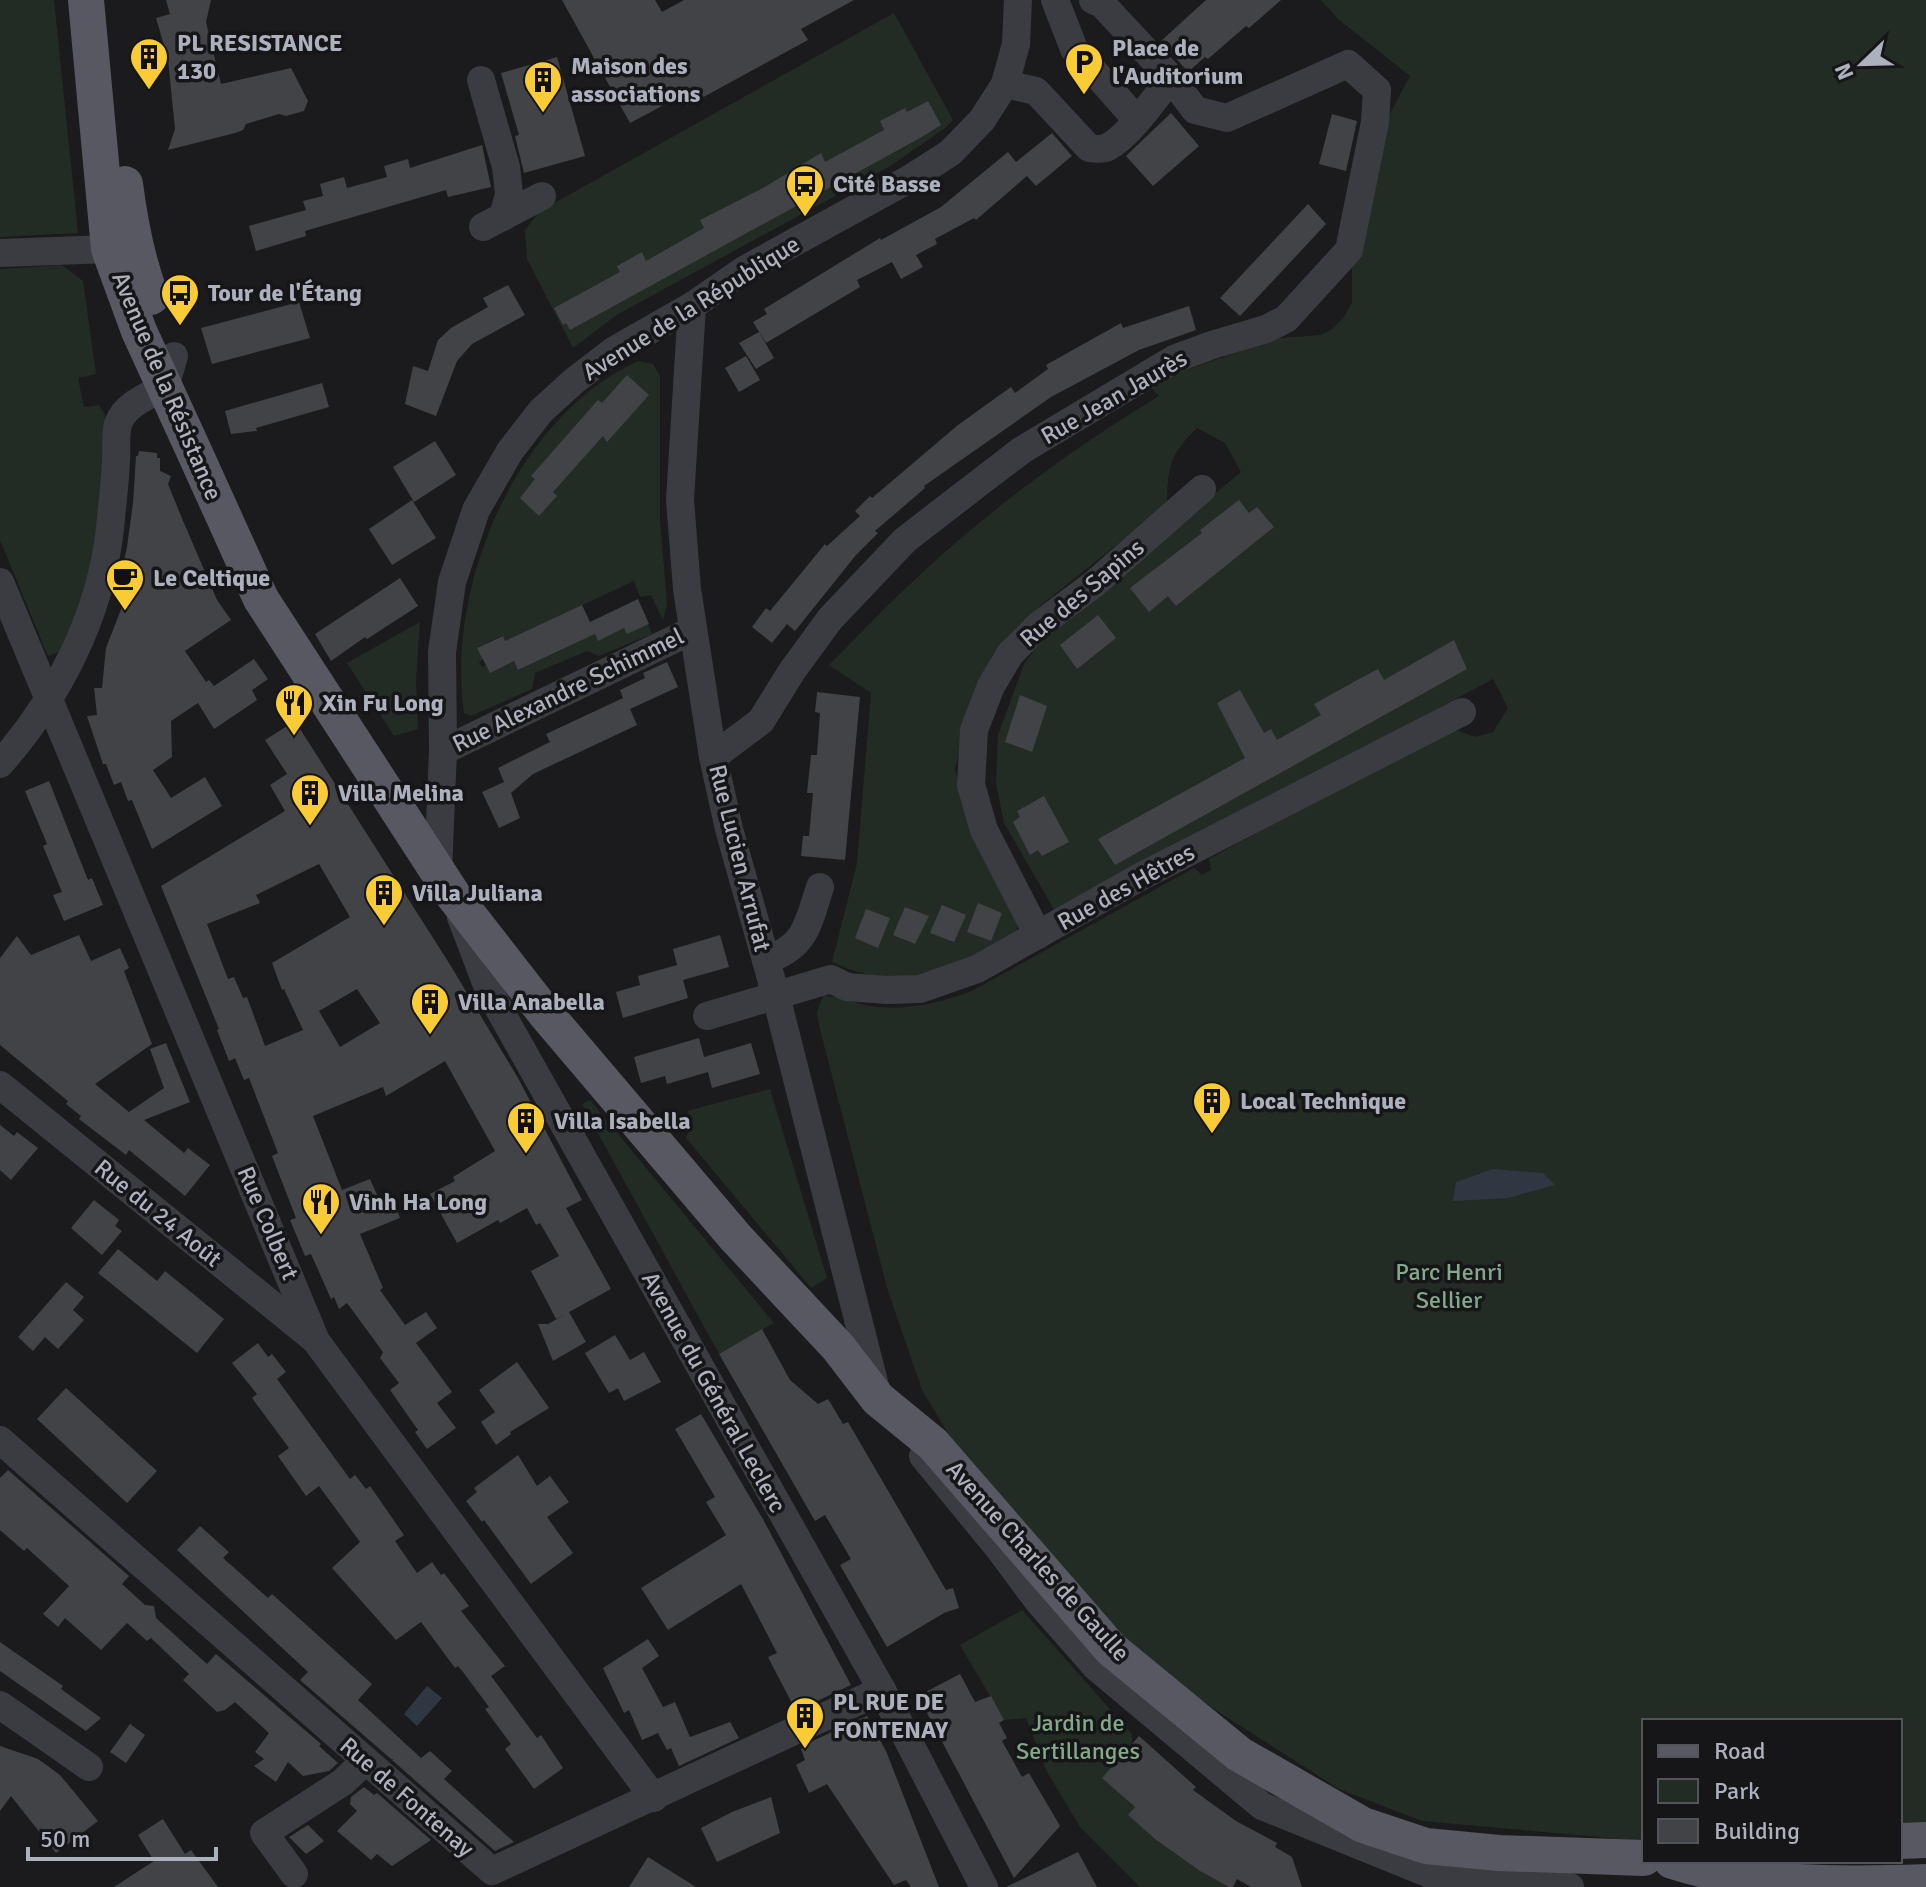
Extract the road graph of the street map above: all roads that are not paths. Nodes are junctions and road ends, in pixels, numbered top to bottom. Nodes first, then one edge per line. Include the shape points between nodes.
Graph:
1 (86, 0) edge
2 (107, 0) edge
3 (1018, 0) edge
4 (1055, 0) edge
5 (1093, 0) edge
6 (1171, 78) junction
7 (481, 80) dead end
8 (1005, 84) junction
9 (1137, 120) junction
10 (542, 196) dead end
11 (109, 249) junction
12 (0, 253) edge
13 (141, 269) junction
14 (692, 306) junction
15 (170, 371) junction
16 (1202, 489) dead end
17 (0, 582) edge
18 (693, 630) junction
19 (50, 698) junction
20 (1462, 712) dead end
21 (443, 751) junction
22 (713, 757) junction
23 (0, 764) edge
24 (445, 883) junction
25 (820, 887) dead end
26 (1038, 935) junction
27 (777, 957) junction
28 (831, 979) junction
29 (776, 996) junction
30 (707, 1016) dead end
31 (0, 1085) edge
32 (316, 1341) junction
33 (878, 1399) junction
34 (0, 1440) edge
35 (976, 1493) junction
36 (997, 1546) junction
37 (882, 1690) junction
38 (0, 1705) edge
39 (365, 1761) junction
40 (89, 1767) dead end
41 (654, 1798) junction
42 (1642, 1858) edge
43 (1678, 1863) edge
44 (294, 1874) dead end
45 (1436, 1882) edge
46 (1926, 1882) edge
47 (1820, 1885) edge
48 (984, 1887) edge
49 (1570, 1887) edge

1 - 11 main road, Avenue de la Résistance
2 - 13 main road, Avenue de la Résistance via 129,218
3 - 8 street, Avenue de la République via 1016,44
4 - 9 street via 1074,49
5 - 6 street
6 - 9 street
6 - 22 street, Rue Jean Jaurès via 1195,110 1227,118 1348,64 1377,90 1349,250 1286,319 1160,367 1022,450 905,540 830,619 761,721
7 - 10 street via 509,194 493,222
8 - 9 street via 1036,91 1089,148 1108,146
8 - 14 street, Avenue de la République via 982,120 950,153 744,270
11 - 12 street
11 - 13 street
11 - 15 main road, Avenue de la Résistance via 139,331
13 - 15 main road, Avenue de la Résistance
14 - 18 street, Rue Lucien Arrufat via 680,500
14 - 21 street, Avenue de la République via 613,351 541,411 476,510 452,582 442,652
15 - 19 street via 118,425 108,543 96,603
15 - 24 main road, Avenue de la Résistance via 261,599
16 - 26 street, Rue des Sapins via 1010,654 974,730 971,785 984,830
17 - 19 street, Rue Colbert
18 - 21 street, Rue Alexandre Schimmel
18 - 22 street, Rue Lucien Arrufat
19 - 23 street
19 - 32 street, Rue Colbert
20 - 26 street, Rue des Hêtres
21 - 24 street, Avenue de la République
22 - 27 street, Rue Lucien Arrufat via 729,829
24 - 33 main road, Avenue Charles de Gaulle via 545,1013
24 - 37 street, Avenue du Général Leclerc via 490,993
25 - 27 street via 807,928
26 - 28 street, Rue des Hêtres via 977,969 920,989 847,987
27 - 28 street, Rue des Hêtres
27 - 29 street, Rue Lucien Arrufat
28 - 29 street
29 - 30 street
29 - 33 street, Rue Lucien Arrufat
31 - 32 street, Rue du 24 Août
32 - 41 street, Rue Colbert
33 - 35 main road, Avenue Charles de Gaulle via 933,1444
33 - 36 street, Avenue Charles de Gaulle
34 - 39 street, Rue de Fontenay
35 - 36 main road
35 - 42 main road, Avenue Charles de Gaulle via 1111,1649 1239,1754 1363,1825 1426,1846
36 - 45 street, Avenue Charles de Gaulle via 1096,1667 1262,1806
37 - 41 street, Rue de Fontenay
37 - 48 street, Avenue du Général Leclerc
38 - 40 street
39 - 41 street, Rue de Fontenay via 492,1871
39 - 44 street via 343,1782 264,1833
43 - 47 main road
45 - 49 street, Avenue Charles de Gaulle
46 - 47 main road

